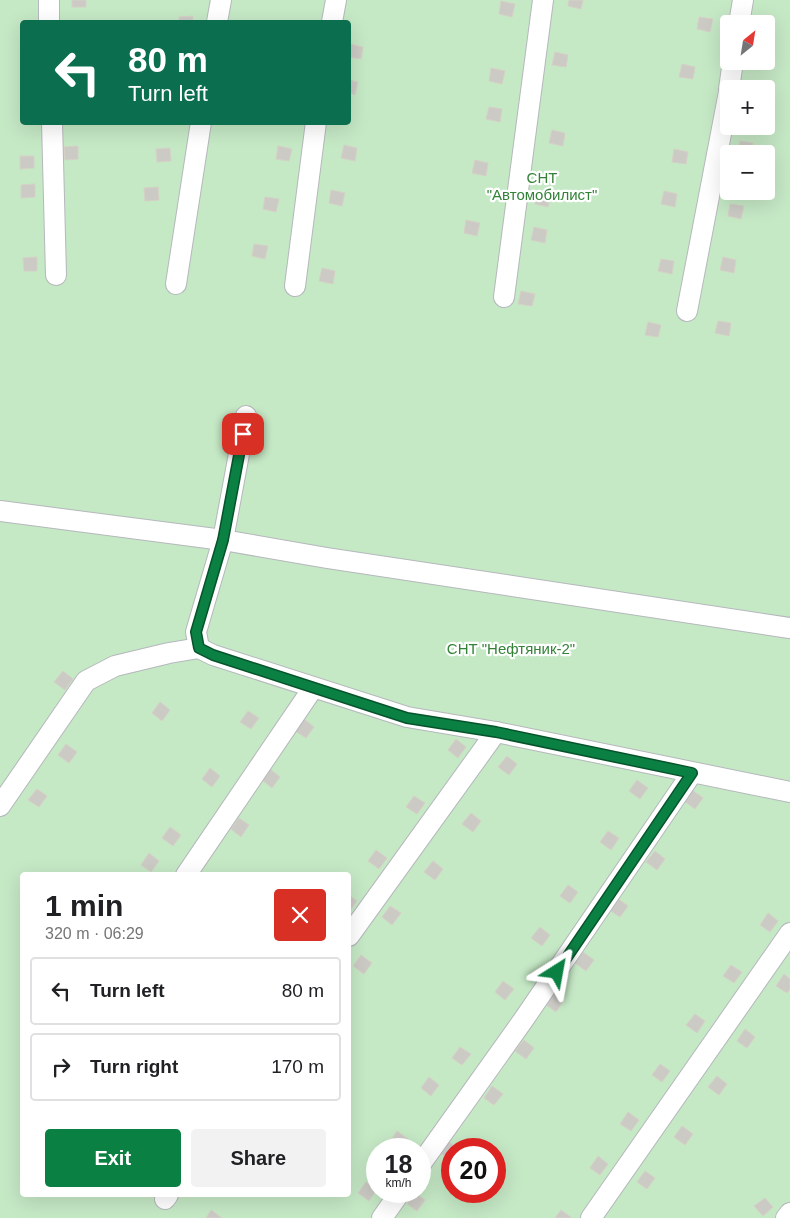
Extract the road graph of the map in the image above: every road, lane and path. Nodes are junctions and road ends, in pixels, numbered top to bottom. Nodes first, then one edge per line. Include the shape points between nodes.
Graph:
1 (49, 0) edge
2 (221, 0) edge
3 (336, 0) edge
4 (544, 0) edge
5 (743, 0) edge
6 (740, 15) edge
7 (49, 20) edge
8 (217, 20) edge
9 (332, 20) edge
10 (52, 125) edge
11 (201, 125) edge
12 (316, 125) edge
13 (720, 135) edge
14 (56, 275) dead end
15 (176, 284) dead end
16 (295, 286) dead end
17 (504, 297) dead end
18 (687, 311) dead end
19 (246, 416) dead end
20 (0, 511) edge
21 (223, 540) junction
22 (790, 628) edge
23 (199, 648) junction
24 (314, 688) junction
25 (496, 732) junction
26 (692, 773) junction
27 (790, 792) edge
28 (0, 806) edge
29 (188, 872) edge
30 (351, 933) edge
31 (790, 933) edge
32 (431, 1150) edge
33 (393, 1203) edge
34 (790, 1213) edge
35 (382, 1218) edge
36 (592, 1218) edge
37 (786, 1218) edge

1 - 7 lane
2 - 8 lane
3 - 9 lane
4 - 17 lane
5 - 6 lane
10 - 14 lane
11 - 15 lane
12 - 16 lane
13 - 18 lane
19 - 21 lane
20 - 21 lane
21 - 22 lane
21 - 23 lane via 196,632
23 - 24 lane
23 - 28 lane via 115,666 86,682
24 - 25 lane via 407,718
24 - 29 lane
25 - 26 lane
25 - 30 lane
26 - 27 lane
26 - 32 lane
31 - 36 lane
33 - 35 lane
34 - 37 lane

